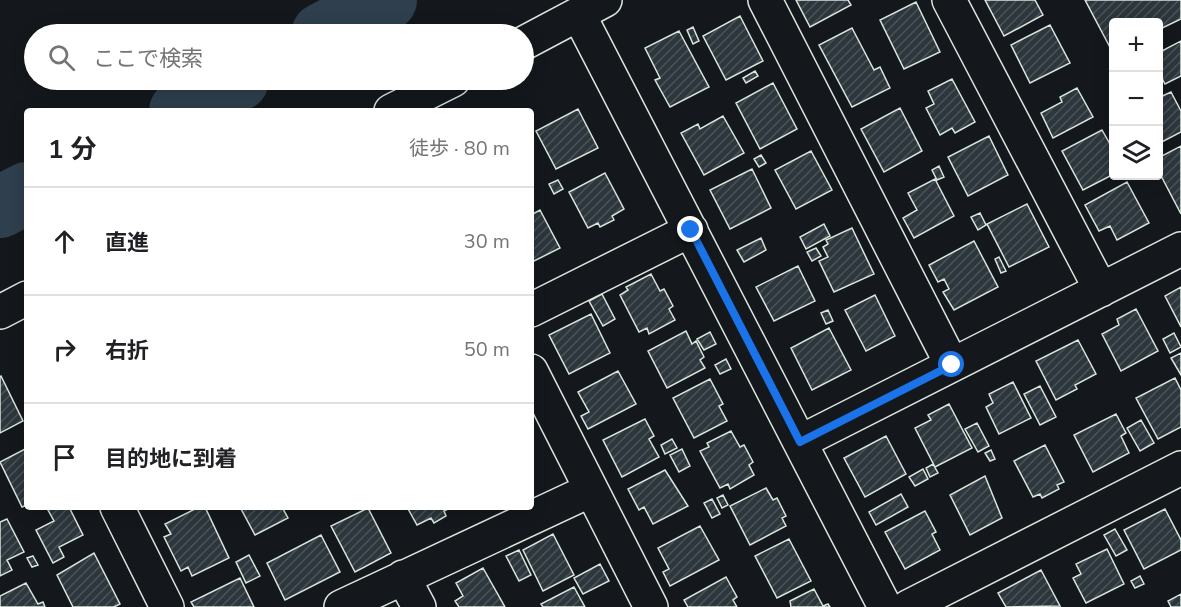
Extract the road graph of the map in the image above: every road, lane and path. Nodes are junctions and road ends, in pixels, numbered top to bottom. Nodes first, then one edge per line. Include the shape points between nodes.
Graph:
1 (765, 0) edge
2 (949, 0) edge
3 (592, 7) edge
4 (534, 38) edge
5 (433, 90) edge
6 (397, 108) edge
7 (691, 230) junction
8 (1181, 249) edge
9 (1101, 290) junction
10 (534, 308) edge
11 (952, 365) junction
12 (534, 377) edge
13 (800, 442) junction
14 (1181, 468) edge
15 (591, 490) junction
16 (125, 510) edge
17 (403, 577) junction
18 (167, 607) edge
19 (341, 607) edge
20 (418, 607) edge
21 (651, 607) edge
22 (885, 607) edge
23 (908, 607) edge

1 - 11 street
2 - 9 street
3 - 4 street
3 - 7 street
5 - 6 street
7 - 10 street
7 - 13 street
8 - 9 street
9 - 11 street
11 - 13 street
12 - 15 street
13 - 22 street
14 - 23 street
15 - 17 street
15 - 21 street
16 - 18 street
17 - 19 street
17 - 20 street

